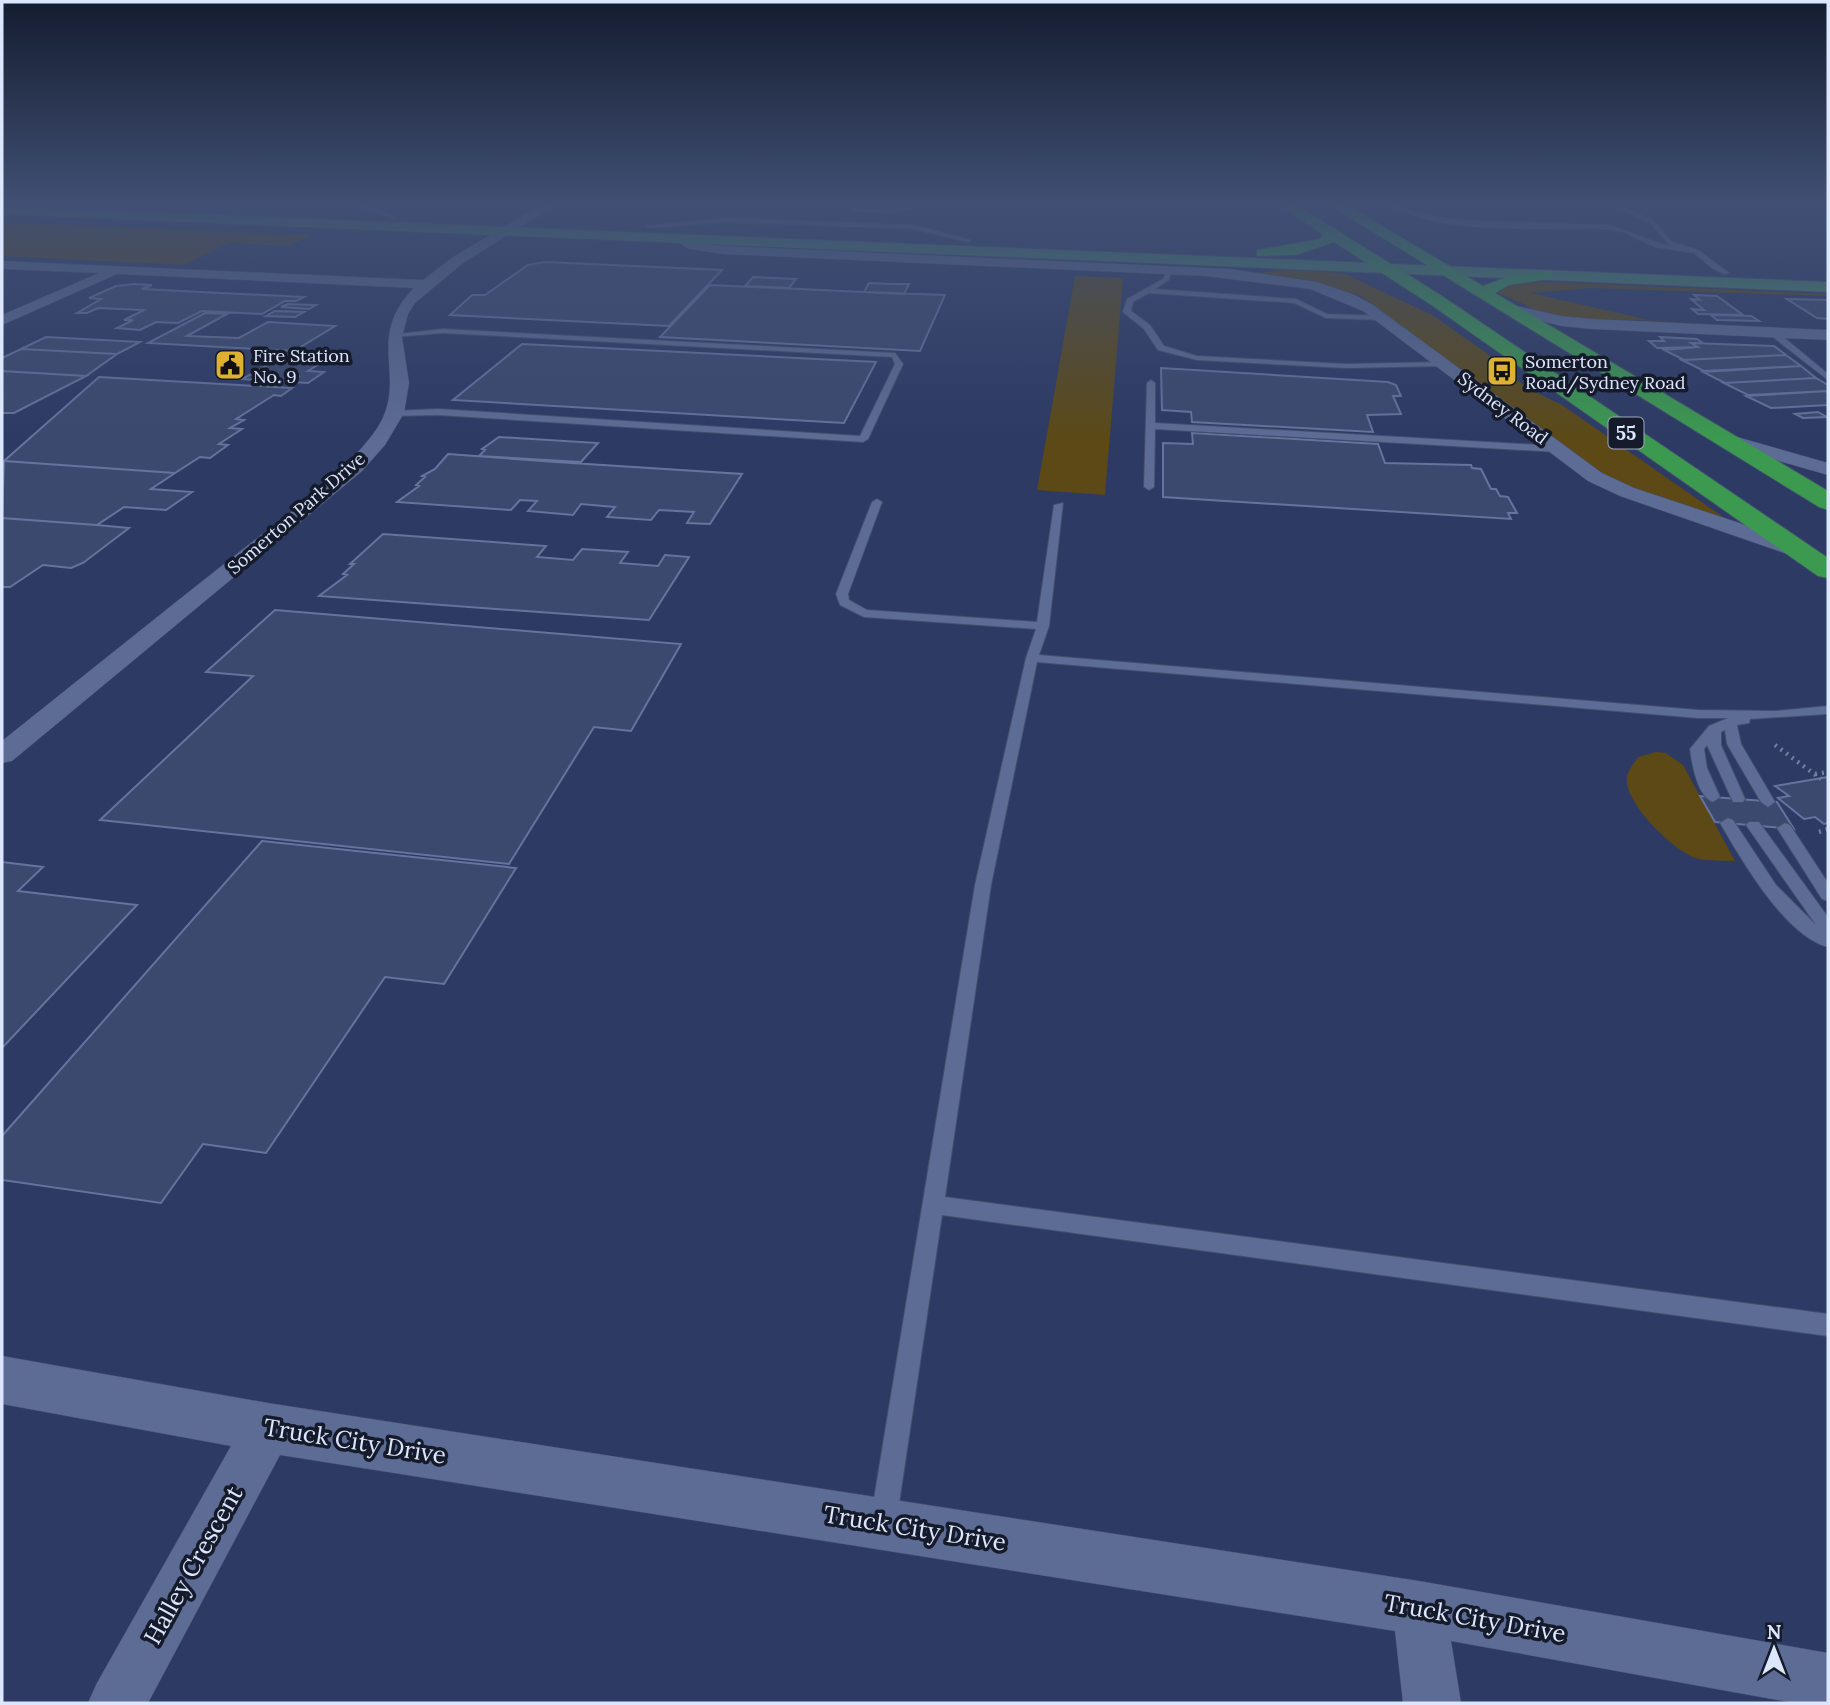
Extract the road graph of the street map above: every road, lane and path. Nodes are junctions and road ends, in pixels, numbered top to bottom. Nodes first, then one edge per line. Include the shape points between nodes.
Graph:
1 (95, 281) edge
2 (328, 281) edge
3 (432, 281) edge
4 (1165, 281) edge
5 (1287, 281) edge
6 (1365, 281) edge
7 (1407, 281) edge
8 (1462, 281) edge
9 (1511, 281) edge
10 (1766, 281) edge
11 (1823, 282) edge
12 (425, 285) junction
13 (1148, 291) junction
14 (1485, 294) junction
15 (1508, 308) junction
16 (1456, 313) junction
17 (1381, 318) junction
18 (2, 320) edge
19 (1616, 326) junction
20 (1772, 332) junction
21 (394, 335) junction
22 (1828, 335) edge
23 (1570, 343) junction
24 (1443, 364) junction
25 (1828, 378) edge
26 (1151, 383) dead end
27 (393, 414) junction
28 (1150, 426) junction
29 (1730, 441) junction
30 (1557, 449) junction
31 (1828, 469) edge
32 (1149, 487) dead end
33 (877, 502) dead end
34 (1828, 502) edge
35 (1059, 505) dead end
36 (1798, 550) junction
37 (1828, 570) edge
38 (1043, 625) junction
39 (1032, 658) junction
40 (1828, 710) edge
41 (1776, 715) junction
42 (1730, 722) junction
43 (1714, 729) junction
44 (1775, 746) dead end
45 (2, 755) edge
46 (1828, 772) edge
47 (1815, 774) junction
48 (1821, 779) dead end
49 (1713, 797) dead end
50 (1738, 799) dead end
51 (1768, 802) dead end
52 (1728, 823) dead end
53 (1754, 825) dead end
54 (1784, 828) dead end
55 (1828, 828) edge
56 (1823, 839) dead end
57 (1828, 895) edge
58 (1828, 929) edge
59 (1828, 941) edge
60 (934, 1205) junction
61 (1828, 1325) edge
62 (2, 1380) edge
63 (268, 1428) junction
64 (883, 1523) junction
65 (1419, 1608) junction
66 (1828, 1681) edge
67 (117, 1703) edge
68 (1432, 1703) edge

1 - 18 street
2 - 12 street
3 - 12 street, Somerton Park Drive
4 - 13 lane
5 - 17 street, Sydney Road via 1328,288
6 - 16 highway
7 - 16 highway, Sydney Road / 55
8 - 14 highway, 55
9 - 14 highway via 1489,286
10 - 11 main road
12 - 21 street, Somerton Park Drive via 409,300
13 - 17 lane via 1296,301 1326,316
13 - 24 lane via 1130,301 1127,312 1147,327 1161,348 1175,353 1215,360 1303,364
14 - 15 highway, 55
15 - 19 street via 1561,321
15 - 23 highway, 55
16 - 36 highway, Sydney Road / 55
17 - 24 street, Sydney Road
19 - 20 street
19 - 23 street via 1587,331
20 - 22 street
20 - 25 lane
21 - 27 street, Somerton Park Drive via 400,379
21 - 27 lane via 443,331 895,355 899,364 863,439 438,412
23 - 29 highway, 55
24 - 30 street, Sydney Road
26 - 28 lane
27 - 45 street, Somerton Park Drive via 380,438 317,500
28 - 30 lane
28 - 32 lane
29 - 31 street
29 - 34 highway, 55
30 - 36 street, Sydney Road via 1595,477 1628,492
33 - 38 lane via 842,594 851,608 864,613
35 - 38 lane
36 - 37 highway, Sydney Road / 55
38 - 39 lane
39 - 41 lane via 1698,714
39 - 60 lane via 983,885
40 - 41 lane
41 - 42 lane
42 - 43 lane
42 - 51 lane via 1734,744
43 - 49 lane via 1696,749
43 - 50 lane via 1714,745
44 - 47 path
46 - 47 path
47 - 48 path
52 - 59 lane via 1778,902 1804,927
53 - 58 lane
54 - 57 lane
55 - 56 path via 1818,830
60 - 61 lane
60 - 64 lane
62 - 63 street, Truck City Drive
63 - 64 street, Truck City Drive
63 - 67 street, Halley Crescent
64 - 65 street, Truck City Drive
65 - 66 street, Truck City Drive
65 - 68 street

